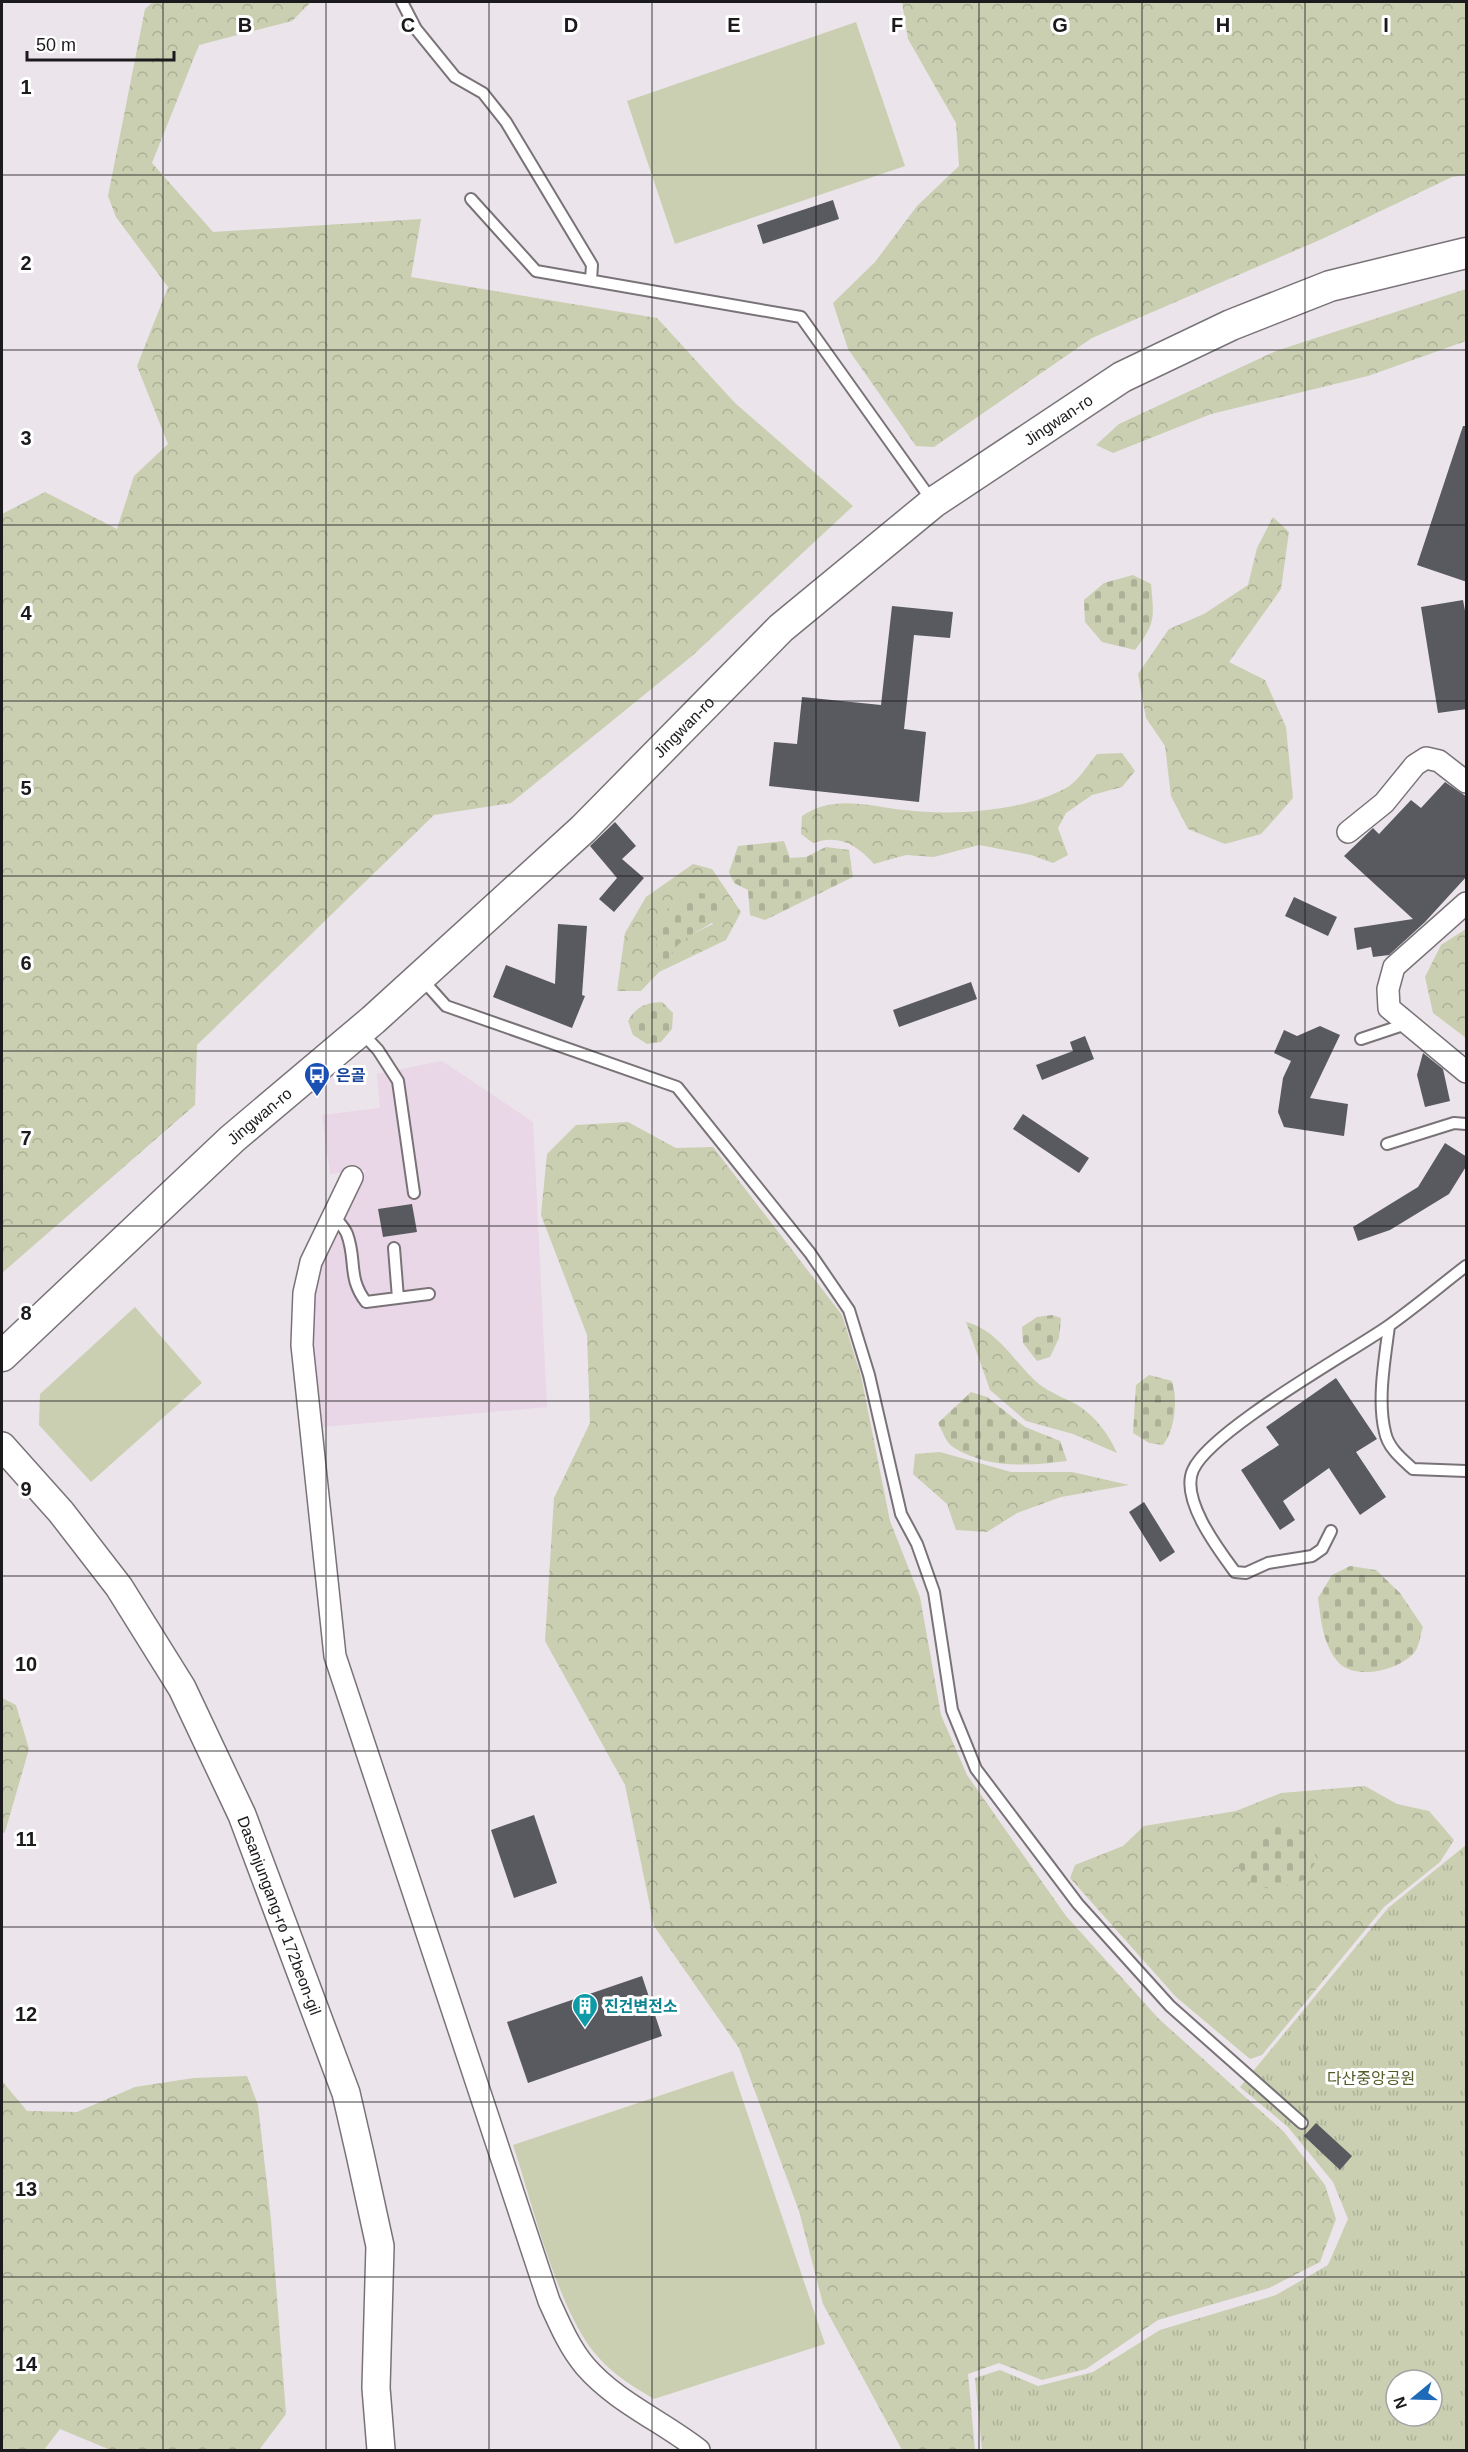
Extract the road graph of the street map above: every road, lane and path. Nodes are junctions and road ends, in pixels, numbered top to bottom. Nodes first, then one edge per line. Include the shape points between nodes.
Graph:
1 (402, 2) edge
2 (471, 199) dead end
3 (1467, 253) edge
4 (591, 280) junction
5 (934, 502) junction
6 (1467, 782) edge
7 (1348, 832) dead end
8 (1467, 903) edge
9 (420, 977) junction
10 (1406, 1024) junction
11 (359, 1031) junction
12 (1361, 1039) dead end
13 (1467, 1072) edge
14 (1467, 1124) edge
15 (1387, 1144) dead end
16 (352, 1177) dead end
17 (414, 1193) dead end
18 (333, 1215) junction
19 (394, 1248) dead end
20 (1467, 1266) edge
21 (429, 1294) dead end
22 (398, 1298) junction
23 (1389, 1326) junction
24 (2, 1356) edge
25 (2, 1446) edge
26 (1467, 1471) edge
27 (1331, 1531) dead end
28 (1302, 2123) dead end
29 (381, 2451) edge
30 (699, 2451) edge

1 - 4 lane via 416,29 455,77 483,93 506,122 592,265
2 - 4 lane via 536,271
3 - 5 main road, Jingwan-ro via 1330,286 1211,334 1122,377
4 - 5 lane via 801,317
5 - 9 main road, Jingwan-ro via 781,628 583,829
6 - 7 street via 1439,760 1426,759 1415,765 1384,803
8 - 10 street via 1394,967 1388,989 1389,1008
9 - 11 main road, Jingwan-ro
9 - 28 lane via 446,1006 677,1087 810,1253 849,1310 869,1375 901,1515 917,1544 934,1592 952,1710 976,1769 1077,1904 1170,2006
10 - 12 lane
10 - 13 street
11 - 17 lane via 378,1050 398,1081
11 - 24 main road, Jingwan-ro via 232,1139
14 - 15 lane via 1454,1123
16 - 18 street
18 - 22 lane via 346,1232 352,1250 355,1287 366,1302
18 - 30 street via 311,1262 304,1293 302,1345 335,1656 549,2301 565,2336 606,2387 674,2430
19 - 22 lane
20 - 23 lane
21 - 22 lane
23 - 26 lane via 1383,1375 1385,1433 1395,1453 1413,1469
23 - 27 lane via 1214,1442 1192,1471 1192,1500 1210,1538 1235,1572 1246,1574 1268,1563 1312,1556 1322,1549
25 - 29 street, Dasanjungang-ro 172beon-gil via 61,1512 118,1587 182,1688 242,1815 346,2093 360,2154 380,2246 376,2388

